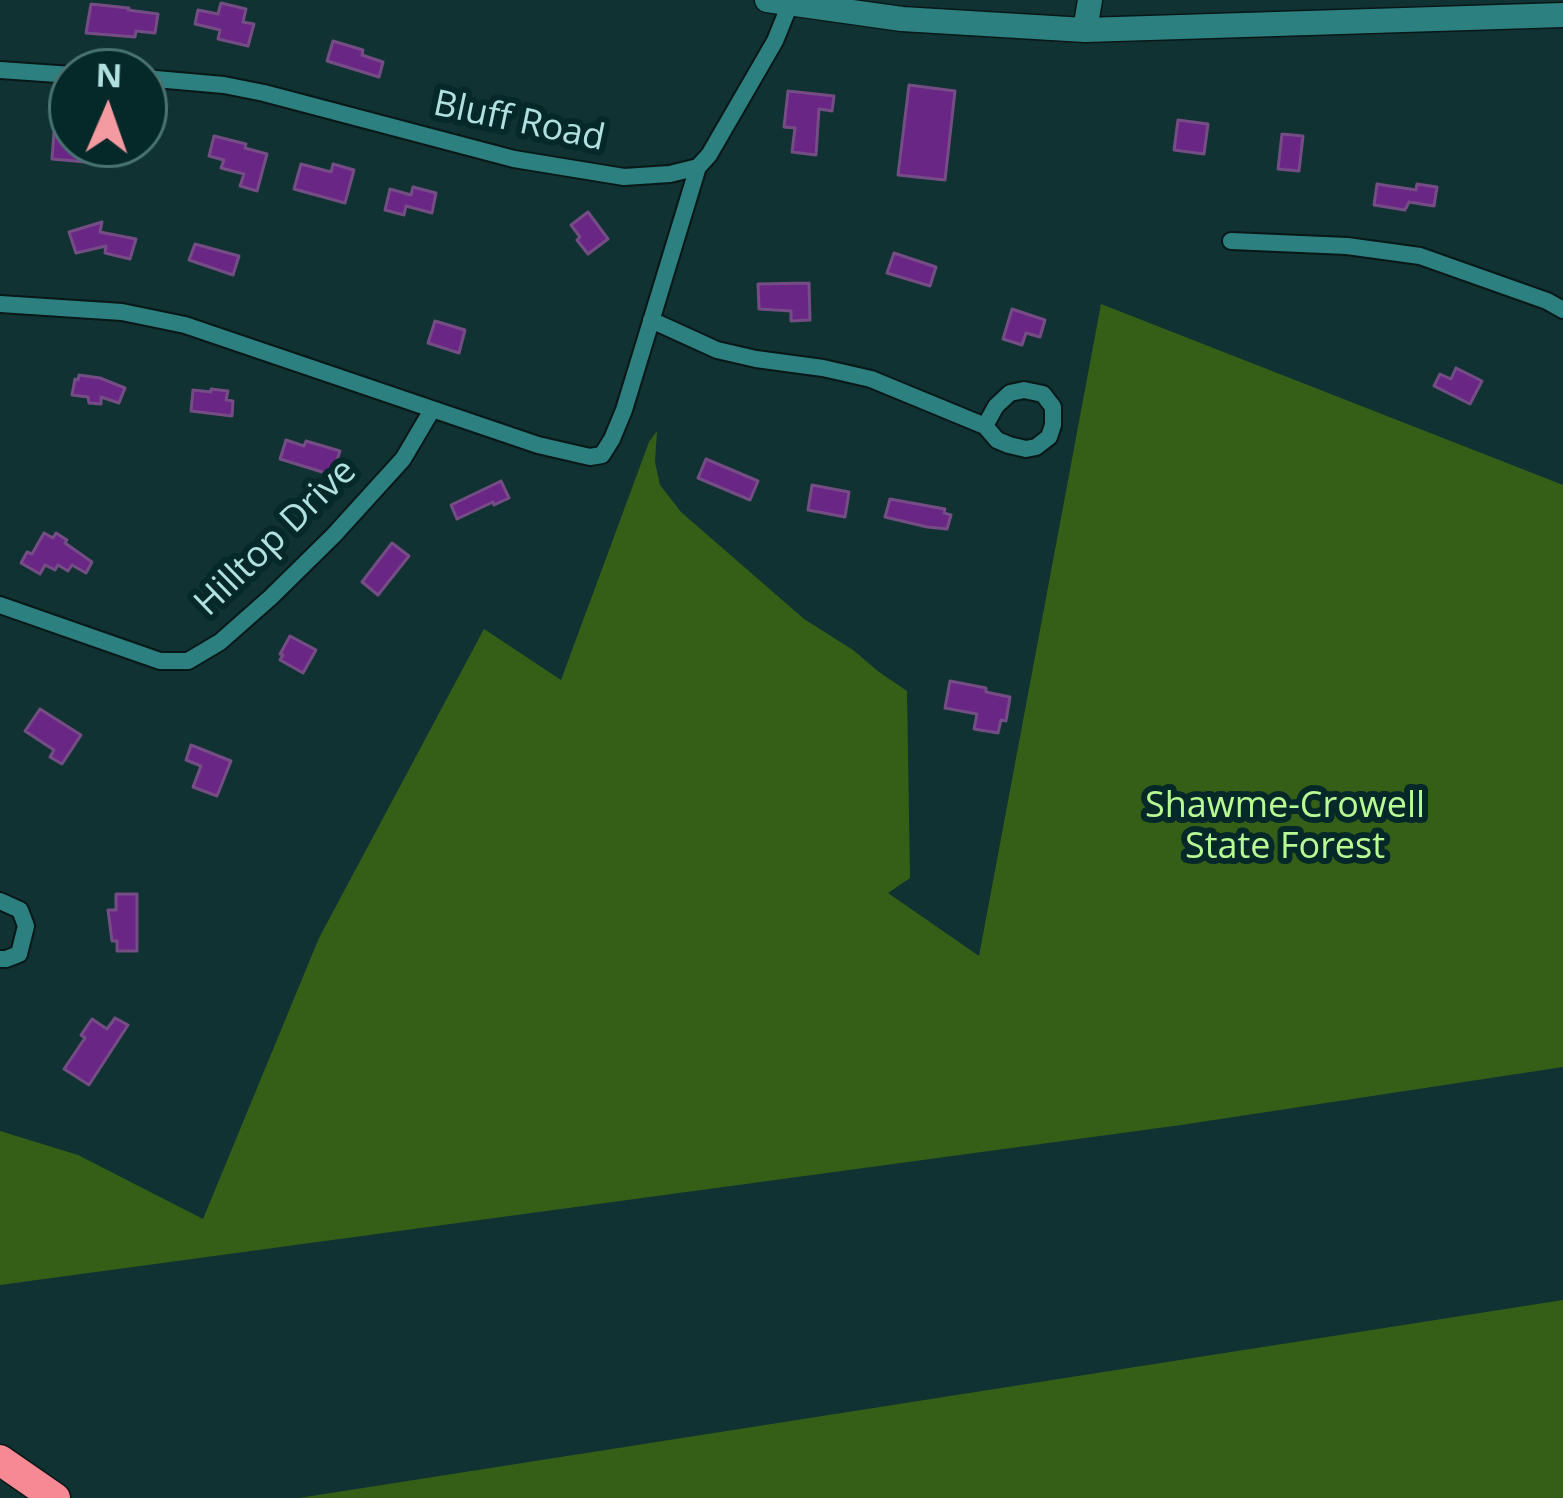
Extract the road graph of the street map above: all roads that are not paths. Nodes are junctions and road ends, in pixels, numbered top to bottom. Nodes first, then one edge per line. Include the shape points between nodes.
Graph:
1 (1090, 0) edge
2 (779, 2) edge
3 (1563, 15) edge
4 (1085, 30) junction
5 (0, 70) edge
6 (48, 73) edge
7 (168, 80) edge
8 (698, 166) junction
9 (1231, 241) dead end
10 (0, 304) edge
11 (1563, 310) edge
12 (651, 320) junction
13 (432, 410) junction
14 (985, 426) dead end
15 (0, 605) edge
16 (0, 901) edge
17 (0, 958) edge
18 (0, 1460) edge
19 (55, 1498) edge

1 - 4 main road
2 - 4 main road
2 - 8 street via 775,41
3 - 4 main road
5 - 6 street
7 - 8 street, Bluff Road via 224,85 602,174 646,177
8 - 12 street
9 - 11 street via 1420,256
10 - 13 street via 185,326
12 - 13 street via 602,455 538,445
12 - 14 street via 717,350 871,379
13 - 15 street, Hilltop Drive via 403,459 334,535 220,642 188,661 160,662
16 - 17 street via 20,910 26,926 19,954
18 - 19 highway

